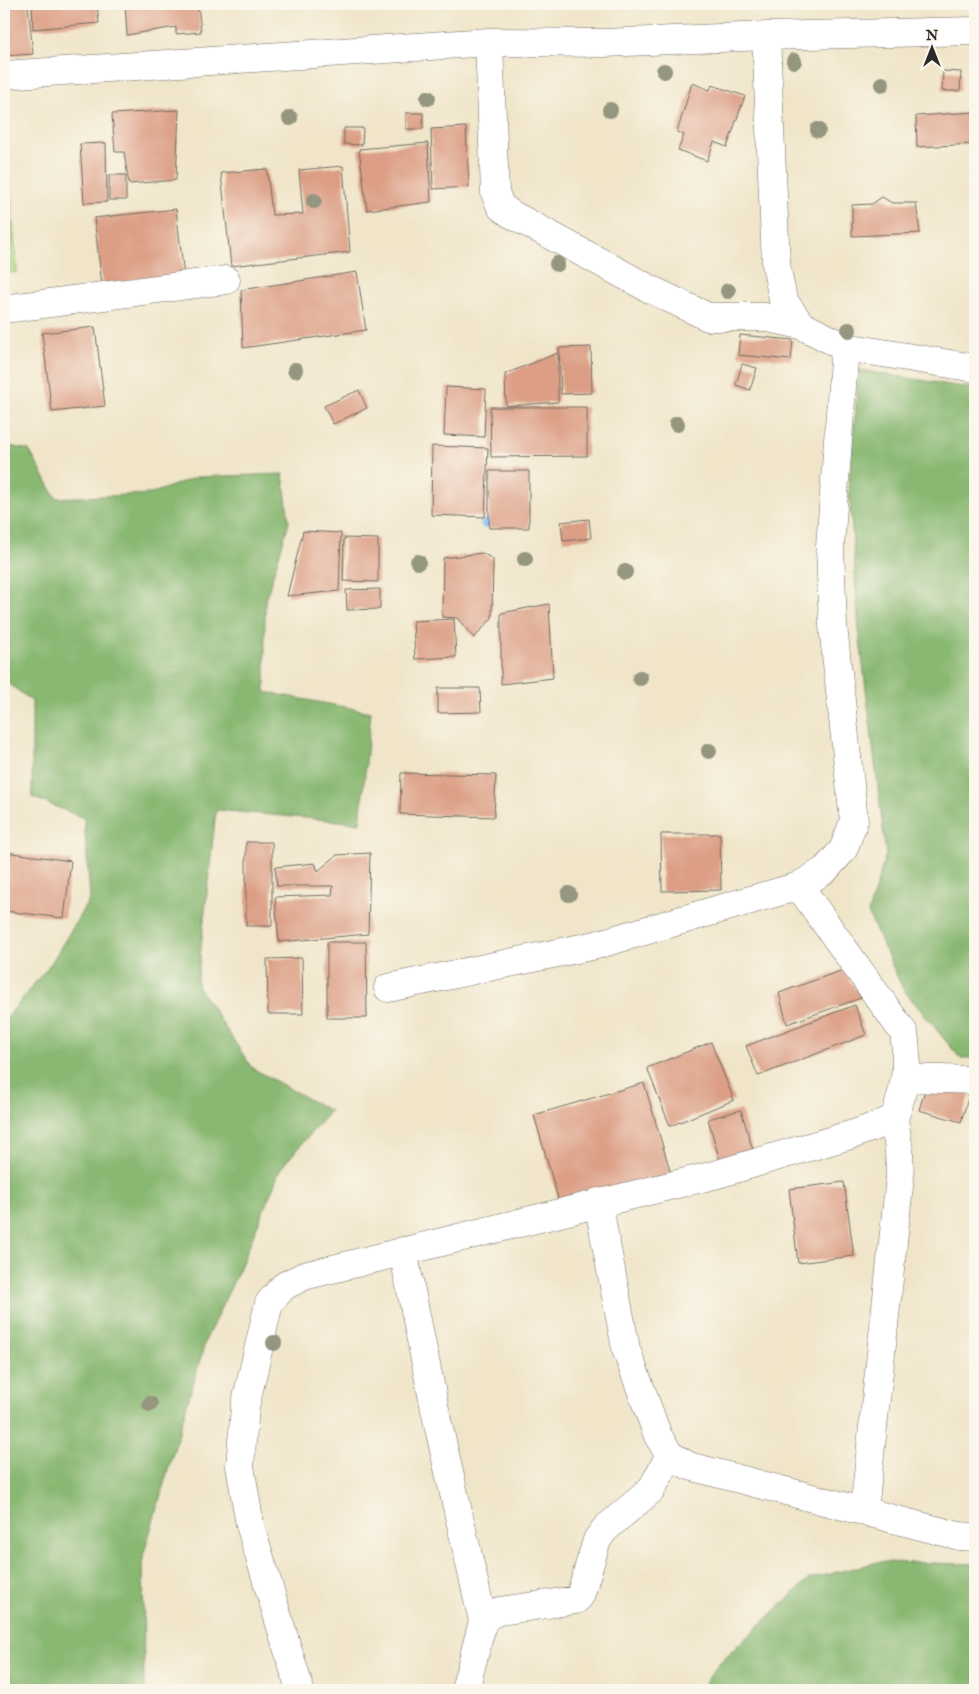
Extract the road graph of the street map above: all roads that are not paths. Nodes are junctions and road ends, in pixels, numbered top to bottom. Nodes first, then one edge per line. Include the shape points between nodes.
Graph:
1 (975, 31) edge
2 (766, 36) junction
3 (489, 42) junction
4 (4, 75) edge
5 (226, 280) dead end
6 (4, 309) edge
7 (801, 325) junction
8 (845, 347) junction
9 (975, 368) edge
10 (799, 886) junction
11 (388, 988) dead end
12 (906, 1078) junction
13 (975, 1080) edge
14 (894, 1119) junction
15 (598, 1202) junction
16 (403, 1251) junction
17 (670, 1455) junction
18 (864, 1511) junction
19 (975, 1537) edge
20 (484, 1621) junction
21 (300, 1690) edge
22 (465, 1690) edge

1 - 2 street
2 - 3 street via 604,43
2 - 7 street via 776,264 783,300
3 - 4 street
3 - 7 street via 495,193 501,207 648,288 708,317 764,317
5 - 6 street
7 - 8 street
8 - 9 street
8 - 10 street via 830,547 833,626 854,821 843,850 825,870
10 - 11 street via 596,945
10 - 12 street via 904,1032 908,1054
12 - 13 street
12 - 14 street
14 - 15 street via 714,1175
14 - 18 street via 900,1177
15 - 16 street
15 - 17 street via 626,1349 658,1436
16 - 20 street via 438,1424
16 - 21 street via 304,1276 284,1286 269,1303 264,1323 245,1407 240,1466 250,1525
17 - 18 street via 689,1466
17 - 20 street via 651,1490 605,1529 597,1540 576,1600 499,1611
18 - 19 street via 959,1536
20 - 22 street

